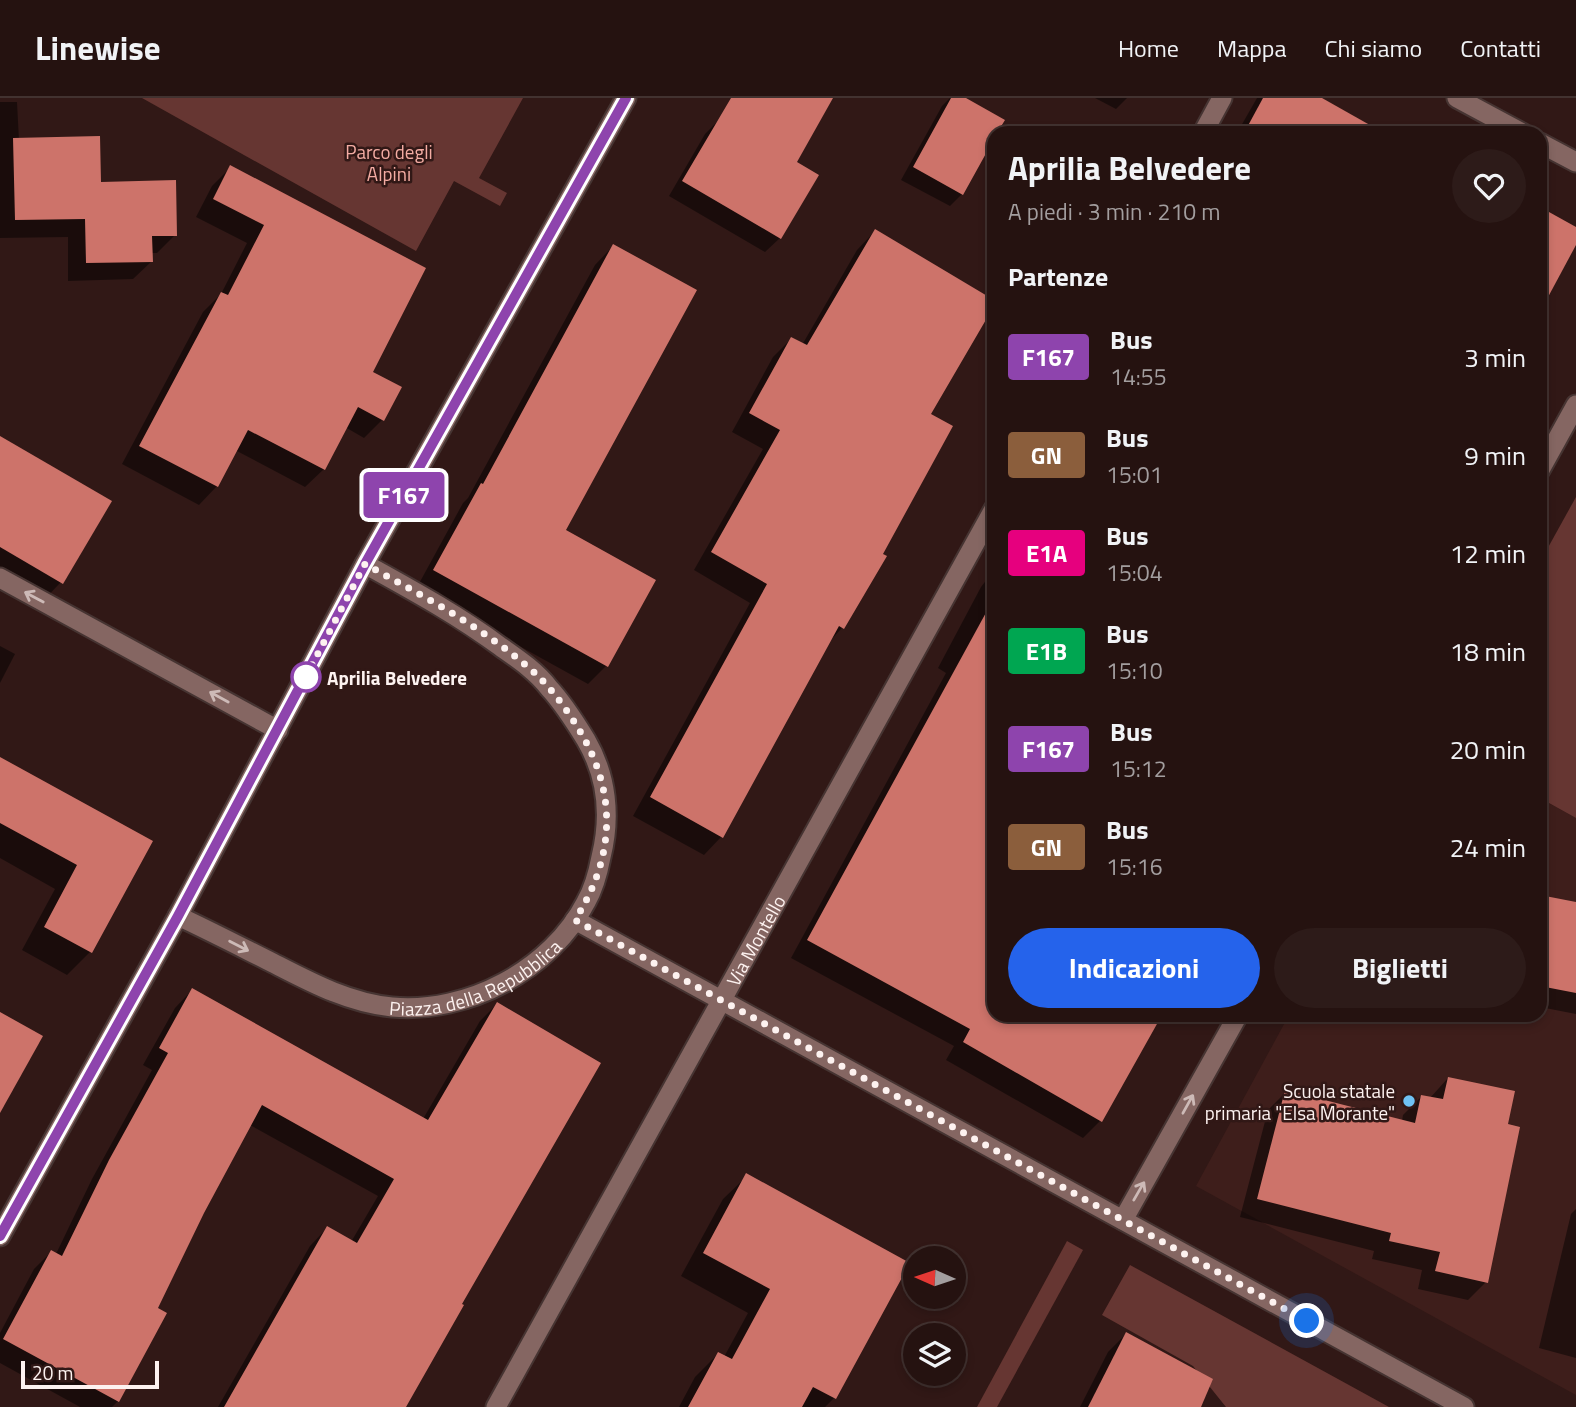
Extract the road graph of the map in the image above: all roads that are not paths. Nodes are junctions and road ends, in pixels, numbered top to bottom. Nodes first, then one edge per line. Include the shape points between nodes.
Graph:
1 (626, 98) edge
2 (1222, 98) edge
3 (1457, 98) edge
4 (1207, 126) edge
5 (1509, 126) edge
6 (1547, 146) edge
7 (1576, 162) edge
8 (1576, 405) edge
9 (1547, 457) edge
10 (987, 522) edge
11 (365, 564) junction
12 (0, 578) edge
13 (278, 730) junction
14 (178, 916) junction
15 (575, 920) junction
16 (722, 1000) junction
17 (1234, 1022) edge
18 (1123, 1220) junction
19 (0, 1236) edge
20 (496, 1407) edge
21 (1464, 1407) edge

1 - 11 street
2 - 4 street
3 - 5 street
6 - 7 street
8 - 9 street
10 - 16 street, Via Montello
11 - 13 street
11 - 15 street, Piazza della Repubblica via 462,619 527,666 549,687 586,741 601,774 607,834 595,882
13 -> 12 street
13 - 14 street
14 -> 15 street, Piazza della Repubblica via 327,990 390,1007 414,1008 463,999 520,974 548,952
14 - 19 street
15 - 16 street
16 - 18 street
16 - 20 street, Via Montello
18 -> 17 street
18 - 21 street

